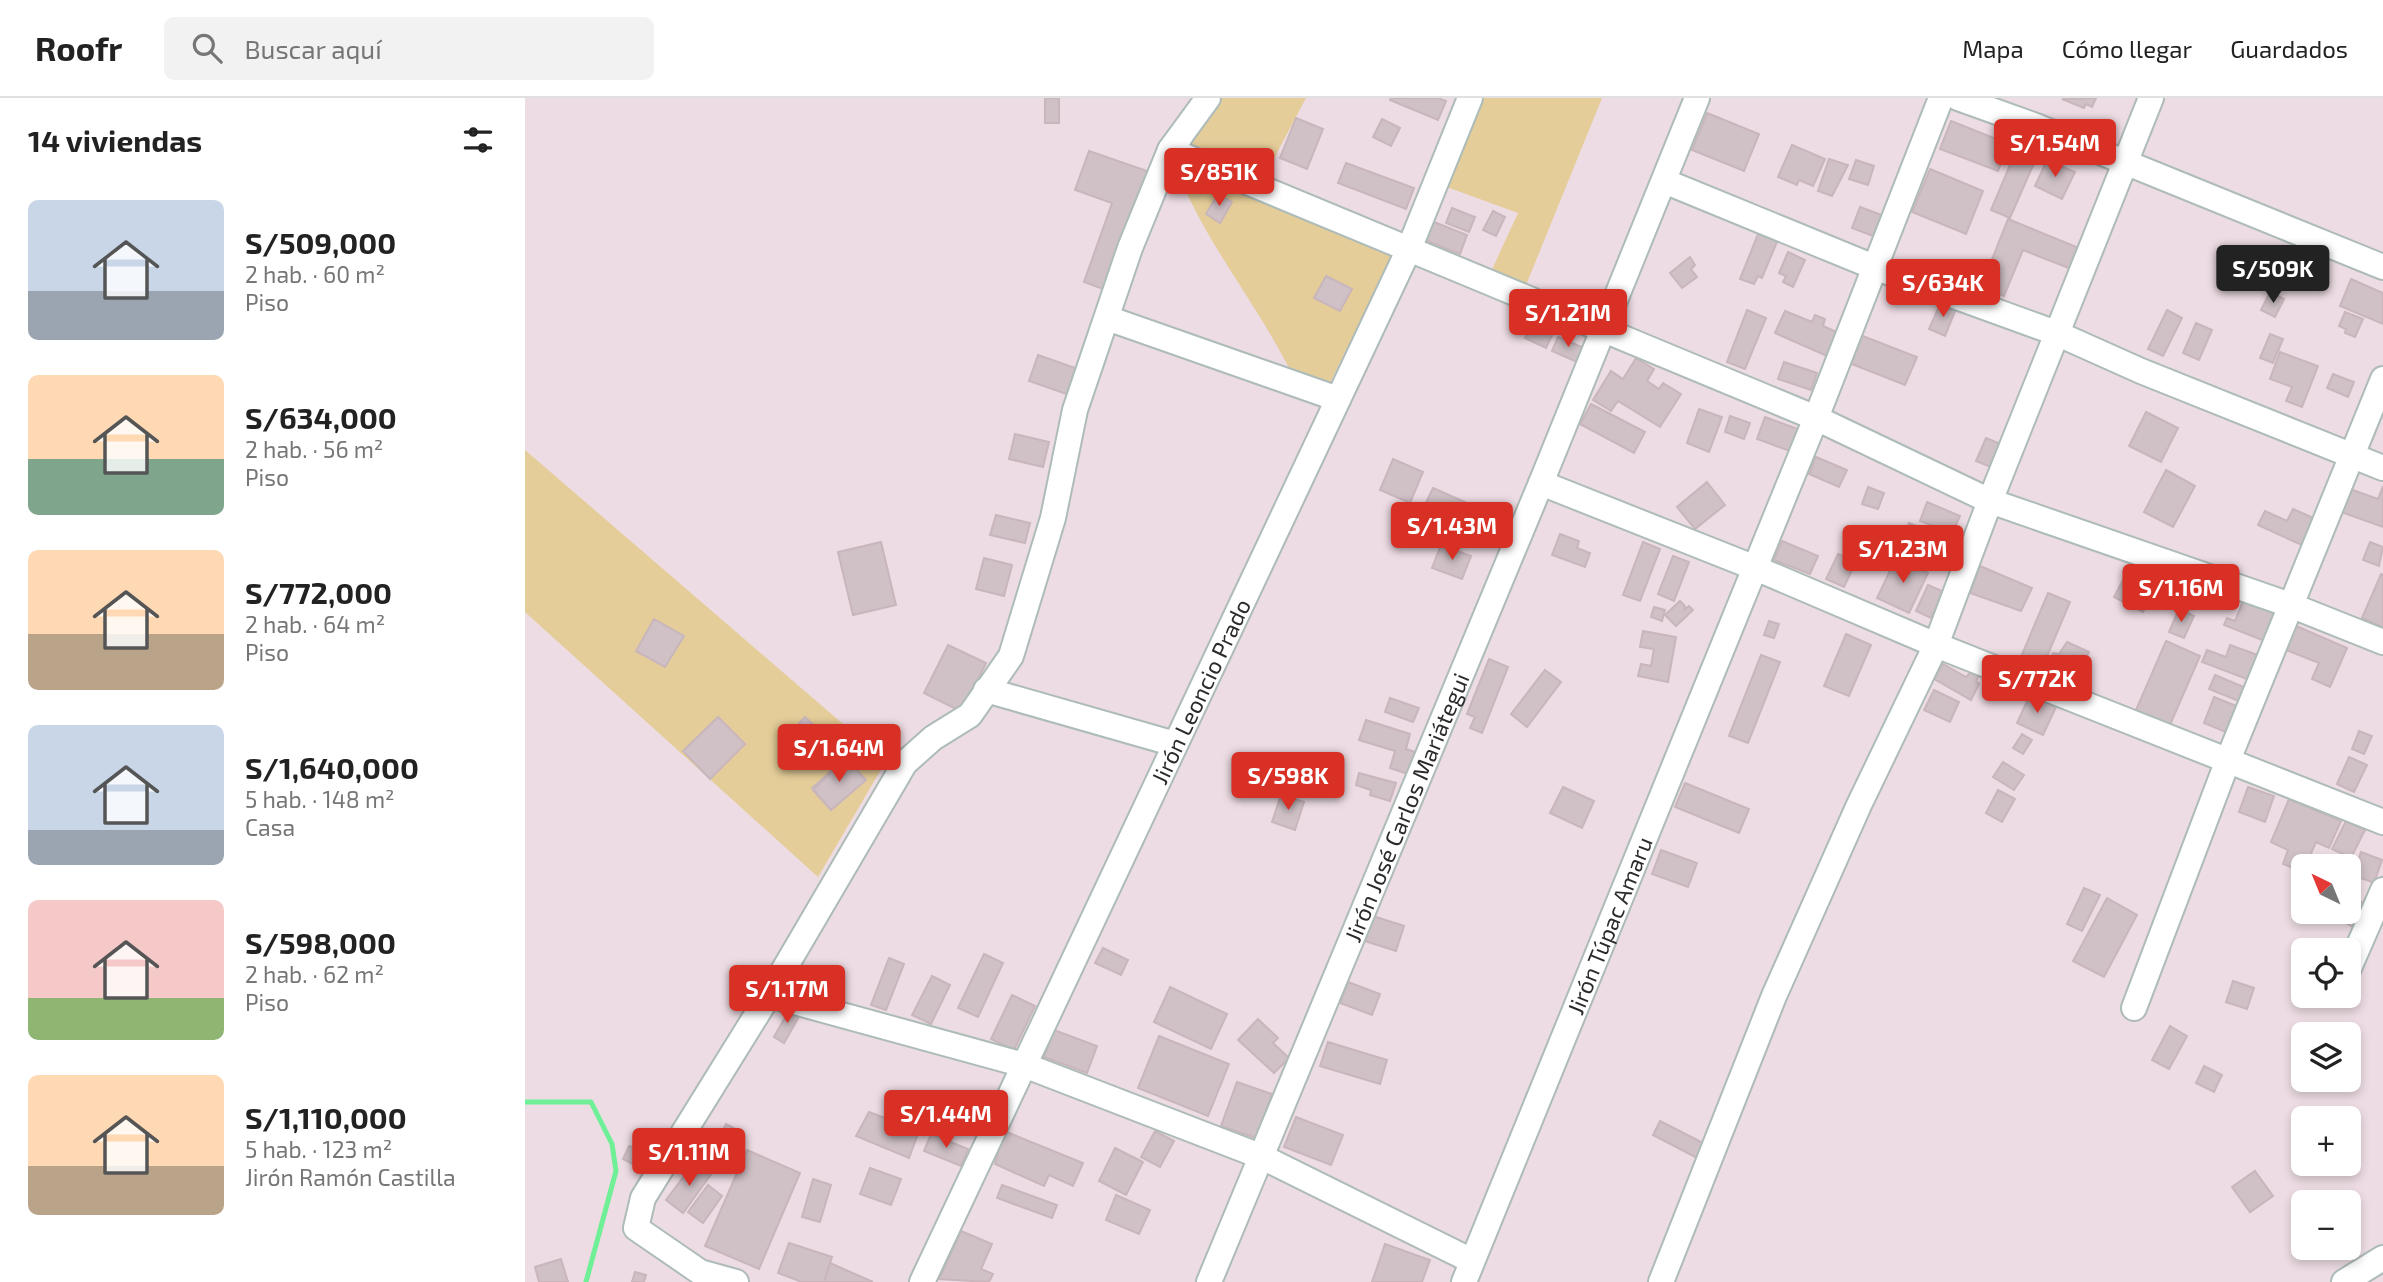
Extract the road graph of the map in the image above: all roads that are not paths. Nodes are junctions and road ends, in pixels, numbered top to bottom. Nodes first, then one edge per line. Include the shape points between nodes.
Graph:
1 (1208, 98) edge
2 (1470, 98) edge
3 (1697, 98) edge
4 (1941, 98) edge
5 (1958, 98) edge
6 (2151, 98) edge
7 (1170, 150) junction
8 (2124, 162) junction
9 (1664, 181) junction
10 (1409, 249) junction
11 (1874, 267) junction
12 (2383, 267) edge
13 (1107, 317) junction
14 (1603, 330) junction
15 (2056, 333) junction
16 (2383, 379) edge
17 (1338, 399) junction
18 (1816, 418) junction
19 (2353, 456) junction
20 (2383, 468) edge
21 (1541, 483) junction
22 (1990, 501) junction
23 (1753, 567) junction
24 (2290, 605) junction
25 (2383, 642) edge
26 (1937, 645) junction
27 (986, 690) junction
28 (1175, 744) junction
29 (2228, 760) junction
30 (2383, 822) edge
31 (2383, 890) edge
32 (2361, 940) edge
33 (769, 995) junction
34 (2134, 1008) dead end
35 (1024, 1065) junction
36 (1260, 1156) junction
37 (2383, 1258) edge
38 (1468, 1272) edge
39 (736, 1282) edge
40 (922, 1282) edge
41 (1209, 1282) edge
42 (1661, 1282) edge
43 (2344, 1282) edge

1 - 7 street
2 - 10 street, Jirón Leoncio Prado
3 - 9 street, Jirón José Carlos Mariátegui
4 - 11 street, Jirón Túpac Amaru
5 - 8 street
6 - 8 street
7 - 10 street
7 - 13 street
8 - 12 street
8 - 15 street
9 - 11 street
9 - 14 street, Jirón José Carlos Mariátegui
10 - 14 street
10 - 17 street, Jirón Leoncio Prado
11 - 15 street
11 - 18 street, Jirón Túpac Amaru
13 - 17 street
13 - 27 street via 1075,410 1053,517 1011,656
14 - 18 street
14 - 21 street, Jirón José Carlos Mariátegui
15 - 19 street
15 - 22 street
16 - 19 street
17 - 28 street, Jirón Leoncio Prado
18 - 22 street
18 - 23 street, Jirón Túpac Amaru
19 - 20 street
19 - 24 street
21 - 23 street
21 - 36 street, Jirón José Carlos Mariátegui
22 - 24 street
22 - 26 street
23 - 26 street
23 - 38 street, Jirón Túpac Amaru
24 - 25 street
24 - 29 street
26 - 29 street
26 - 42 street via 1774,996
27 - 28 street
27 - 33 street via 970,715 905,763
28 - 35 street, Jirón Leoncio Prado
29 - 30 street
29 - 34 street
31 - 32 street
33 - 35 street
33 - 35 street
33 - 39 street via 643,1198 636,1228 700,1272
35 - 36 street
35 - 40 street, Jirón Leoncio Prado
36 - 38 street
36 - 41 street, Jirón José Carlos Mariátegui
37 - 43 street

